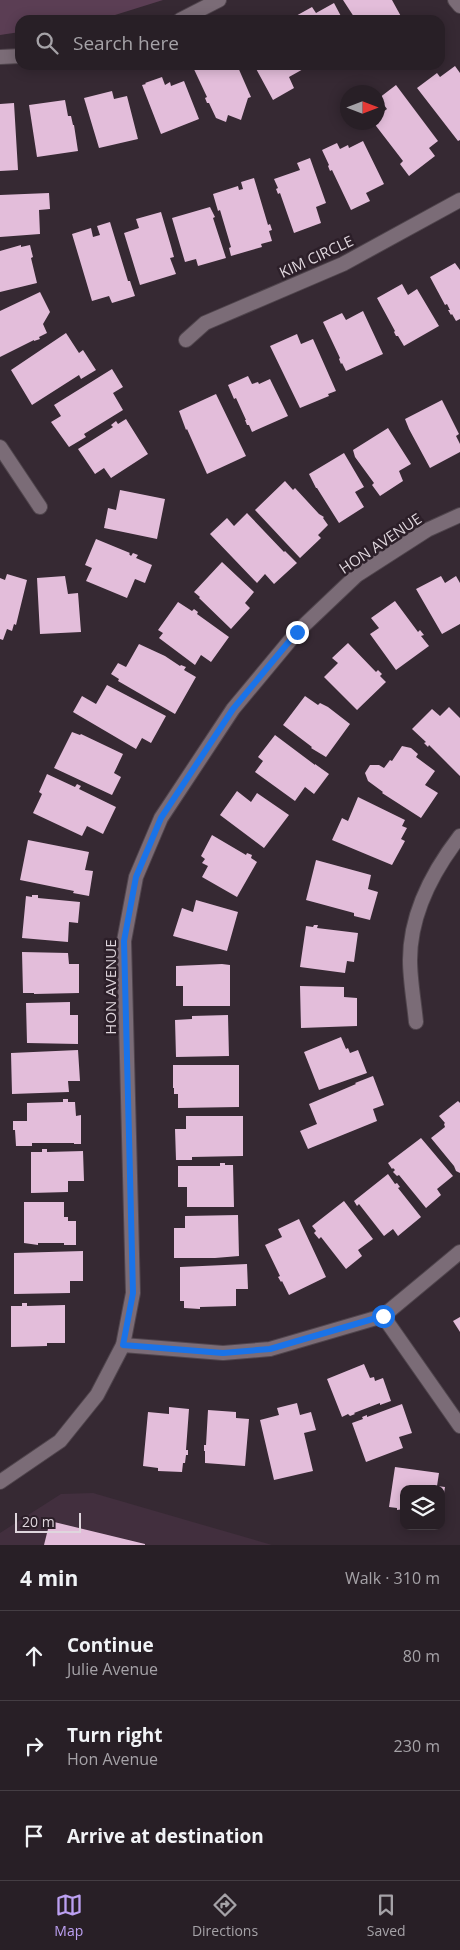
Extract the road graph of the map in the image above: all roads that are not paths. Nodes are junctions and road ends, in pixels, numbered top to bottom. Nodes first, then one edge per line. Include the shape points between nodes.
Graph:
1 (219, 0) edge
2 (455, 0) edge
3 (460, 6) edge
4 (190, 15) edge
5 (15, 56) edge
6 (0, 57) edge
7 (460, 200) edge
8 (186, 340) dead end
9 (0, 447) edge
10 (40, 507) dead end
11 (460, 515) edge
12 (460, 836) edge
13 (416, 1022) dead end
14 (460, 1252) edge
15 (383, 1316) junction
16 (123, 1345) junction
17 (460, 1426) edge
18 (0, 1482) edge

1 - 4 street
2 - 3 street
5 - 6 street
7 - 8 street, KIM CIRCLE via 343,264 206,323
9 - 10 street
11 - 16 street, HON AVENUE via 427,530 357,575 297,632 233,709 161,818 136,877 124,941 133,1293
12 - 13 street via 435,873 422,900 414,931 410,961
14 - 15 street
15 - 16 street via 270,1349 223,1353
15 - 17 street
16 - 18 street, HON AVENUE via 98,1395 60,1442

